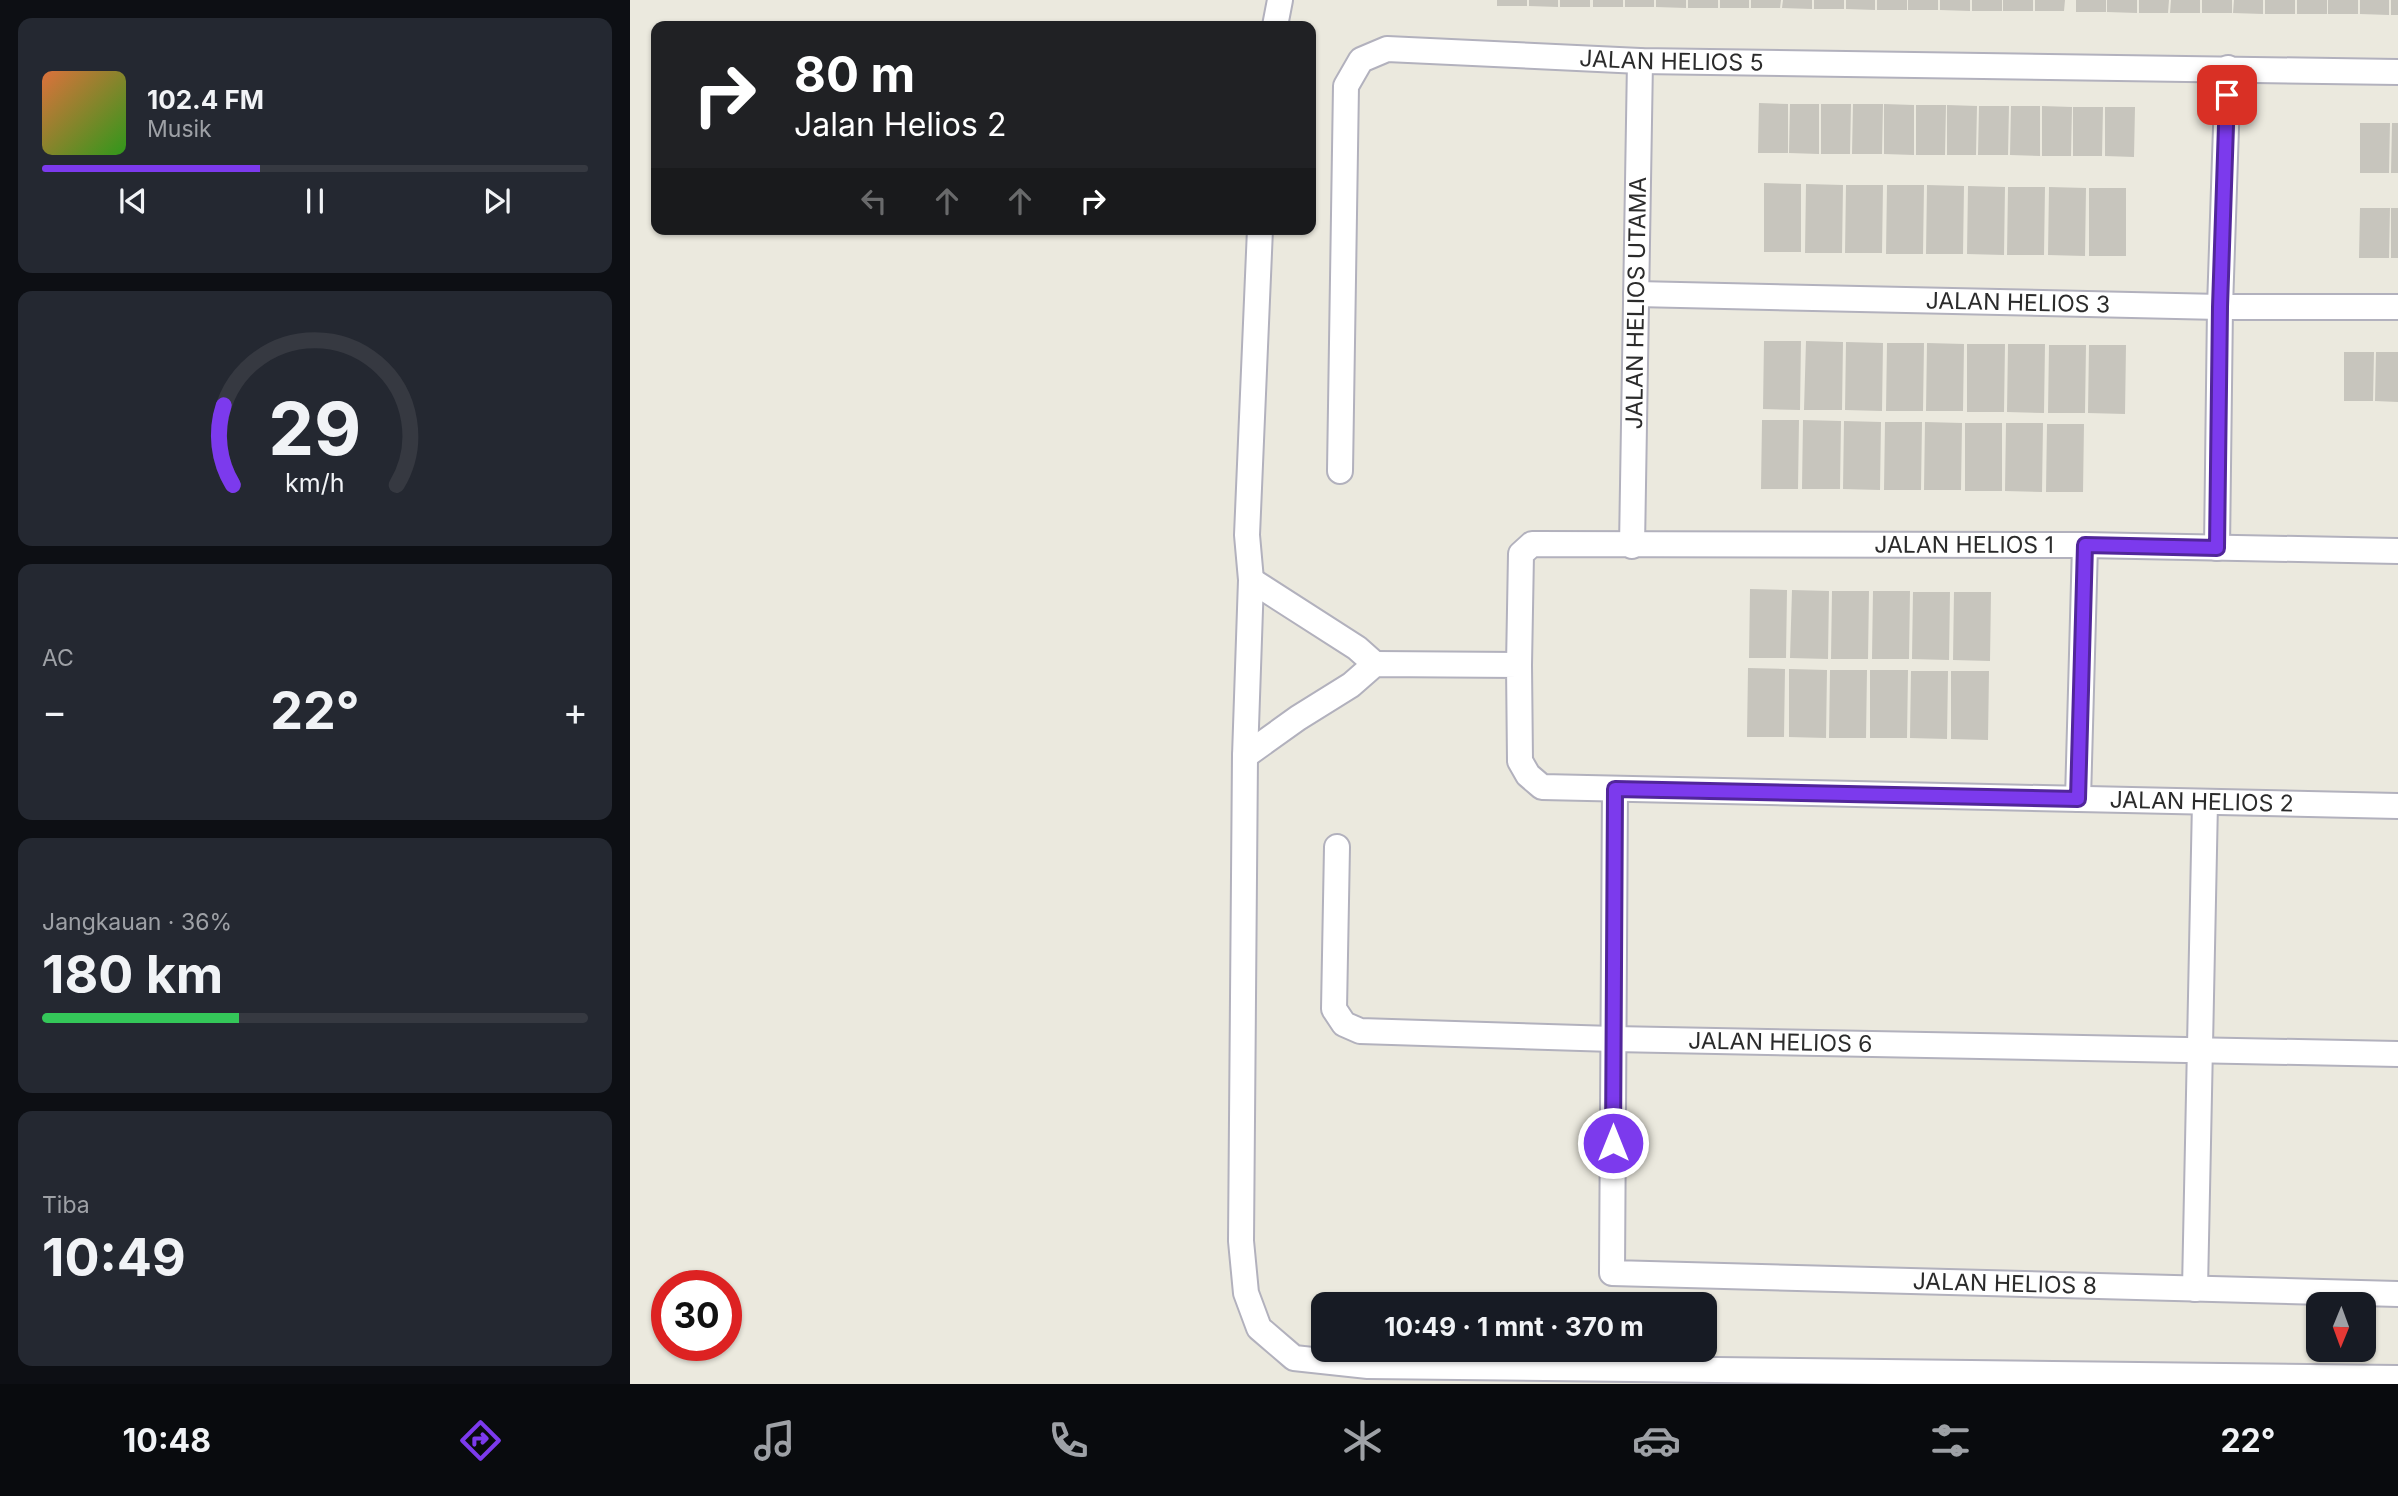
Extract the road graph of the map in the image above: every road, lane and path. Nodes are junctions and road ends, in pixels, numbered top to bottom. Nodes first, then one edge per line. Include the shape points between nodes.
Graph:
1 (1280, 0) edge
2 (1276, 21) edge
3 (1640, 61) junction
4 (2228, 68) junction
5 (2398, 72) edge
6 (1260, 235) edge
7 (1636, 294) junction
8 (2220, 307) junction
9 (2398, 307) edge
10 (1340, 471) dead end
11 (2085, 545) junction
12 (1632, 546) junction
13 (2217, 548) junction
14 (2398, 551) edge
15 (1251, 580) junction
16 (1375, 664) junction
17 (1519, 665) junction
18 (1245, 756) junction
19 (1615, 789) junction
20 (2078, 799) junction
21 (2205, 802) junction
22 (2398, 806) edge
23 (1337, 846) dead end
24 (1613, 1039) junction
25 (2200, 1050) junction
26 (2398, 1054) edge
27 (2195, 1289) junction
28 (2398, 1294) edge
29 (2398, 1378) edge
30 (2008, 1379) edge

1 - 2 street
3 - 4 street, JALAN HELIOS 5
3 - 7 street, JALAN HELIOS UTAMA
3 - 10 street, JALAN HELIOS 5 via 1387,49 1361,60 1346,86
4 - 5 street, JALAN HELIOS 5
4 - 8 street
6 - 15 street via 1247,535
7 - 8 street, JALAN HELIOS 3
7 - 12 street, JALAN HELIOS UTAMA
8 - 9 street, JALAN HELIOS 3
8 - 13 street
11 - 12 street, JALAN HELIOS 1
11 - 13 street, JALAN HELIOS 1
11 - 20 street
12 - 17 street, JALAN HELIOS 1 via 1532,544 1521,554
13 - 14 street, JALAN HELIOS 1
15 - 16 street
15 - 18 street
16 - 17 street
16 - 18 street
17 - 19 street, JALAN HELIOS 2 via 1520,761 1528,775 1542,787
18 - 30 street via 1241,1241 1246,1293 1259,1328 1294,1358 1368,1366
19 - 20 street, JALAN HELIOS 2
19 - 24 street
20 - 21 street, JALAN HELIOS 2
21 - 22 street, JALAN HELIOS 2
21 - 25 street
23 - 24 street, JALAN HELIOS 6 via 1334,1009 1344,1024 1360,1031
24 - 25 street, JALAN HELIOS 6
24 - 27 street, JALAN HELIOS 8 via 1612,1273
25 - 26 street, JALAN HELIOS 6
25 - 27 street
27 - 28 street, JALAN HELIOS 8
29 - 30 street

